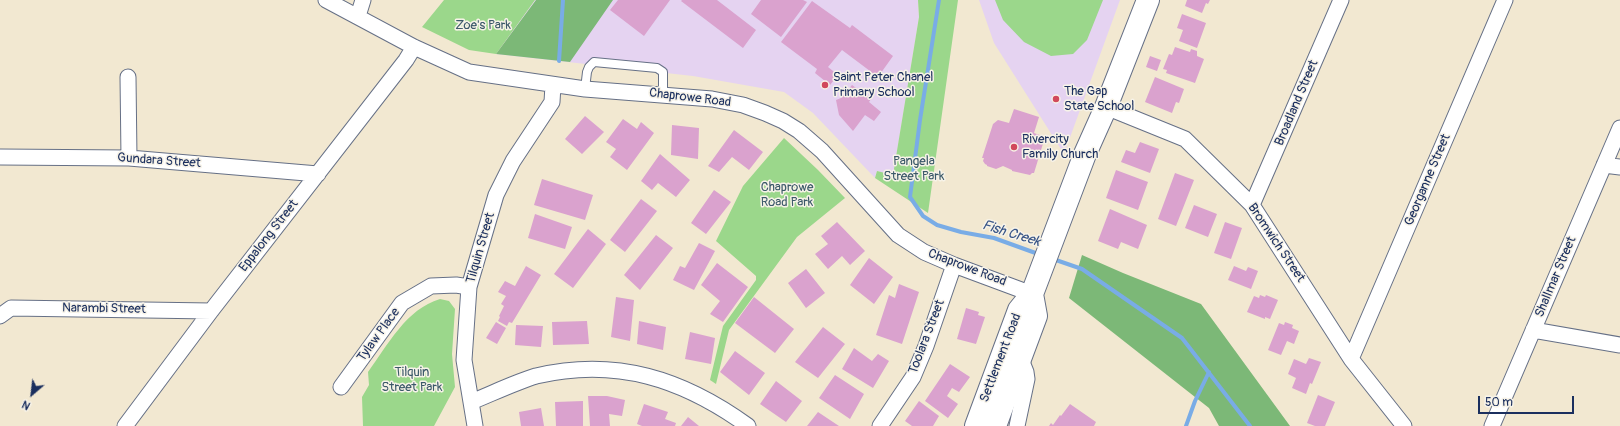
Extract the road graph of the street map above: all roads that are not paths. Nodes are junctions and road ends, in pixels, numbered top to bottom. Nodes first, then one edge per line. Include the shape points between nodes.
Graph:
1 (326, 0) edge
2 (363, 0) edge
3 (1148, 0) edge
4 (1341, 0) edge
5 (1506, 0) edge
6 (358, 16) junction
7 (414, 47) junction
8 (128, 78) dead end
9 (553, 85) junction
10 (585, 89) junction
11 (663, 94) junction
12 (1106, 107) junction
13 (1620, 128) edge
14 (0, 157) edge
15 (129, 158) junction
16 (1604, 165) junction
17 (1620, 167) edge
18 (318, 174) junction
19 (1252, 205) junction
20 (954, 265) junction
21 (469, 287) junction
22 (1032, 294) junction
23 (211, 311) junction
24 (0, 316) edge
25 (1533, 330) junction
26 (1620, 345) edge
27 (1020, 357) junction
28 (1351, 359) junction
29 (341, 387) dead end
30 (471, 402) junction
31 (125, 426) edge
32 (475, 426) edge
33 (748, 426) edge
34 (880, 426) edge
35 (976, 426) edge
36 (985, 426) edge
37 (995, 426) edge
38 (1017, 426) edge
39 (1404, 426) edge
40 (1492, 426) edge

1 - 6 street, Chaprowe Road
2 - 6 street
3 - 12 main road, Settlement Road
4 - 19 street, Broadland Street
5 - 28 street, Georganne Street
6 - 7 street, Chaprowe Road
7 - 9 street, Chaprowe Road via 469,72
7 - 18 street, Eppalong Street
8 - 15 street
9 - 10 street, Chaprowe Road
9 - 21 street, Tilquin Street via 552,102 513,161 496,195
10 - 11 street, Chaprowe Road
10 - 11 lane via 589,67 594,62 604,62 657,68 663,72
11 - 20 street, Chaprowe Road via 743,105 783,121 822,151 898,235 924,252
12 - 19 street, Bromwich Street via 1185,139
12 - 22 main road, Settlement Road via 1085,154
13 - 16 street, Shallmar Street
14 - 15 street, Gundara Street
15 - 18 street, Gundara Street
16 - 17 street
16 - 25 street, Shallmar Street
18 - 23 street, Eppalong Street
19 - 28 street, Bromwich Street
20 - 22 street, Chaprowe Road
20 - 34 street, Toolara Street via 913,377
21 - 29 street, Tylaw Place via 430,286 402,303
21 - 30 street, Tilquin Street via 464,360
22 - 27 main road, Settlement Road via 1036,316
22 - 35 main road, Settlement Road via 1019,310
23 - 24 street, Narambi Street via 11,308
23 - 31 street, Eppalong Street
25 - 26 street
25 - 40 street, Shallmar Street
27 - 36 main road via 1007,366
27 - 37 main road, Settlement Road
27 - 38 street via 1027,378
28 - 39 street, Bromwich Street
30 - 32 street, Tilquin Street
30 - 33 street via 536,377 583,369 619,370 656,378 706,399

